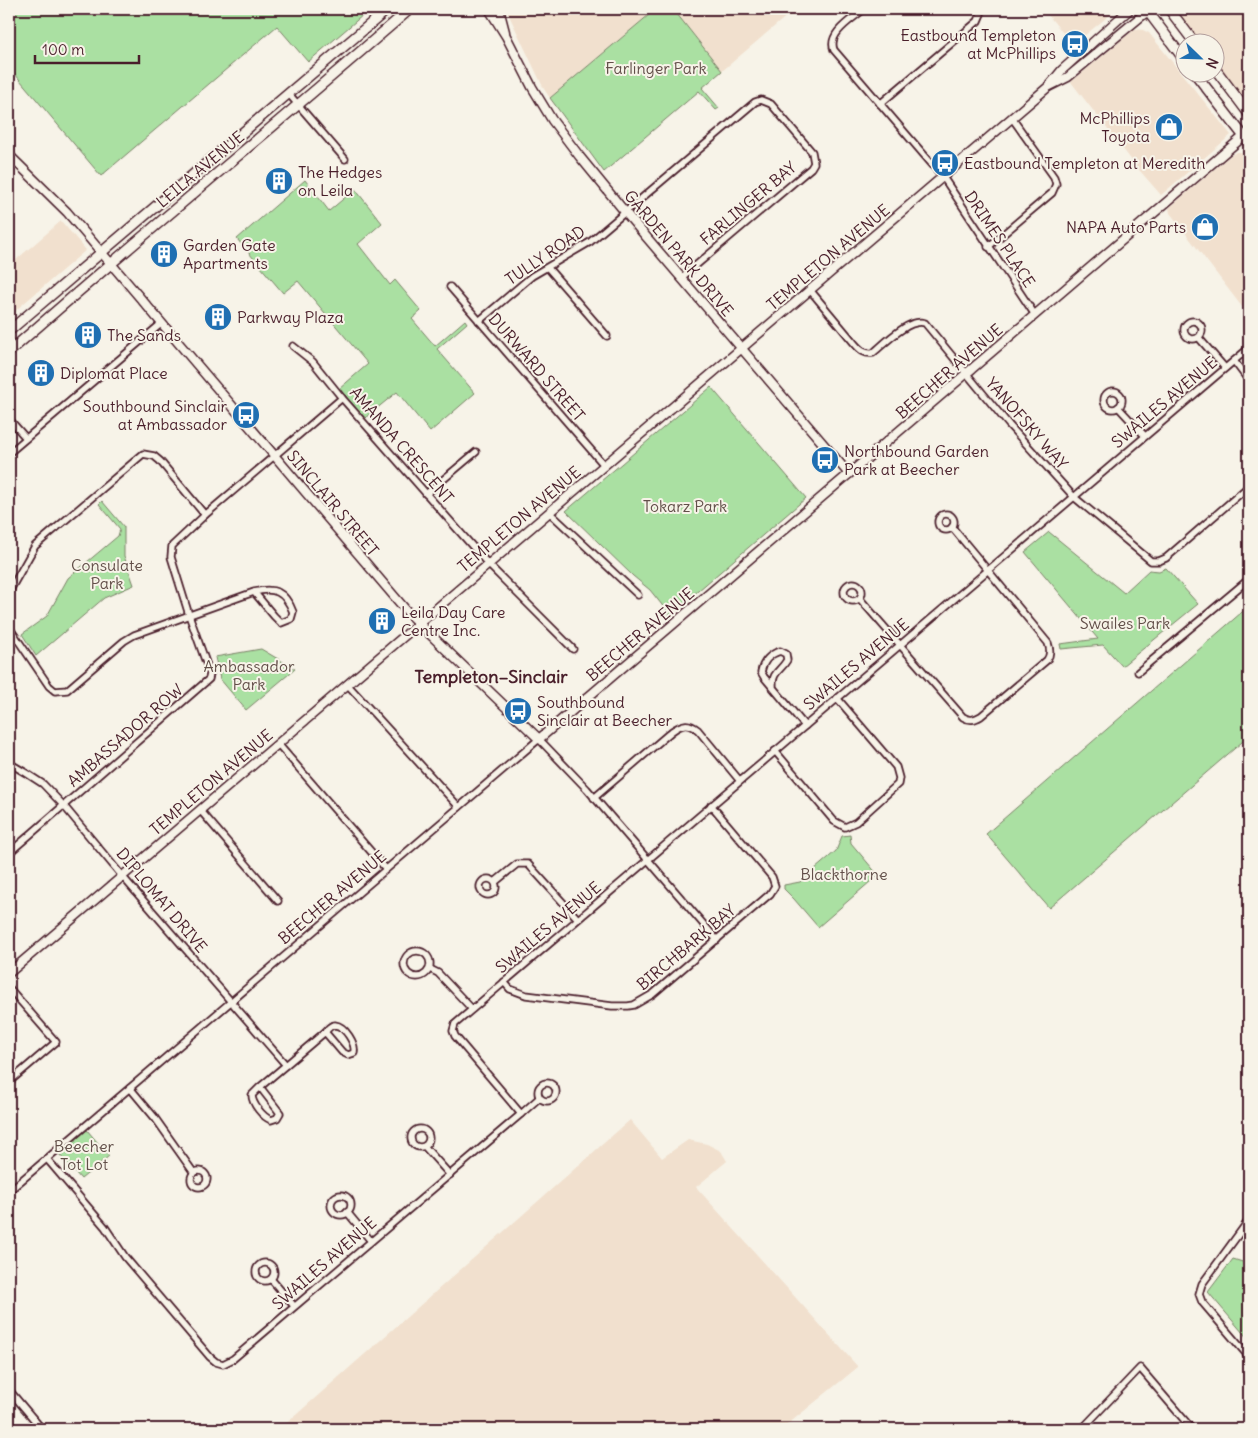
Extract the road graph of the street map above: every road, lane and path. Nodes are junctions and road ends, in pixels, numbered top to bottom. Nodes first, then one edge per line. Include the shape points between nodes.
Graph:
1 (388, 9) edge
2 (410, 9) edge
3 (489, 9) edge
4 (499, 9) edge
5 (864, 9) edge
6 (981, 9) edge
7 (1130, 9) edge
8 (1169, 9) edge
9 (1148, 10) edge
10 (1186, 32) edge
11 (506, 36) junction
12 (1176, 48) edge
13 (1202, 82) edge
14 (1225, 82) edge
15 (1048, 87) junction
16 (288, 93) junction
17 (880, 104) junction
18 (299, 106) junction
19 (1249, 114) edge
20 (1012, 118) junction
21 (1247, 140) edge
22 (9, 155) edge
23 (345, 160) dead end
24 (943, 177) junction
25 (625, 212) junction
26 (988, 247) junction
27 (102, 252) junction
28 (111, 262) junction
29 (548, 268) junction
30 (681, 278) junction
31 (450, 287) dead end
32 (810, 290) junction
33 (1035, 315) junction
34 (479, 321) junction
35 (162, 323) junction
36 (9, 331) edge
37 (607, 336) dead end
38 (1199, 338) dead end
39 (294, 346) dead end
40 (741, 348) junction
41 (1249, 348) edge
42 (9, 352) edge
43 (1234, 361) junction
44 (1226, 368) junction
45 (966, 374) junction
46 (1249, 381) edge
47 (342, 398) junction
48 (1118, 407) dead end
49 (9, 419) edge
50 (1145, 436) junction
51 (26, 438) junction
52 (476, 452) dead end
53 (9, 453) edge
54 (275, 456) junction
55 (604, 465) junction
56 (850, 474) junction
57 (1249, 486) edge
58 (426, 494) junction
59 (1074, 497) junction
60 (549, 512) junction
61 (205, 515) junction
62 (952, 527) dead end
63 (488, 564) junction
64 (987, 571) junction
65 (1249, 578) edge
66 (9, 592) edge
67 (254, 592) junction
68 (638, 595) dead end
69 (860, 599) dead end
70 (189, 615) junction
71 (418, 624) junction
72 (9, 627) edge
73 (900, 645) junction
74 (573, 649) dead end
75 (1138, 672) dead end
76 (347, 684) junction
77 (773, 688) junction
78 (837, 698) junction
79 (805, 726) junction
80 (539, 739) junction
81 (278, 744) junction
82 (775, 751) junction
83 (9, 763) edge
84 (740, 781) junction
85 (594, 798) junction
86 (711, 805) junction
87 (64, 806) junction
88 (459, 807) junction
89 (200, 810) junction
90 (9, 853) edge
91 (647, 860) junction
92 (386, 870) junction
93 (122, 876) junction
94 (495, 882) dead end
95 (278, 901) dead end
96 (578, 919) junction
97 (716, 940) junction
98 (430, 969) junction
99 (9, 973) edge
100 (504, 982) junction
101 (9, 988) edge
102 (231, 1002) junction
103 (472, 1010) junction
104 (325, 1032) junction
105 (286, 1065) junction
106 (9, 1082) edge
107 (260, 1087) junction
108 (130, 1088) junction
109 (539, 1098) dead end
110 (521, 1114) junction
111 (425, 1147) dead end
112 (47, 1159) junction
113 (194, 1173) dead end
114 (450, 1175) junction
115 (9, 1191) edge
116 (347, 1212) dead end
117 (1249, 1220) edge
118 (371, 1240) junction
119 (271, 1280) dead end
120 (294, 1306) junction
121 (1249, 1357) edge
122 (9, 1390) edge
123 (42, 1429) edge
124 (1082, 1429) edge
125 (1192, 1429) edge

1 - 16 main road, LEILA AVENUE
2 - 18 main road, LEILA AVENUE
3 - 11 street, GARDEN PARK DRIVE
4 - 11 street, GARDEN PARK DRIVE
5 - 17 street, DRIMES PLACE via 833,36 832,44
6 - 17 street via 978,21
7 - 15 street, TEMPLETON AVENUE via 1062,70
8 - 10 main road
9 - 12 main road
9 - 15 street, TEMPLETON AVENUE via 1068,77
11 - 25 street, GARDEN PARK DRIVE via 552,120
13 - 21 main road
14 - 19 main road
15 - 20 street, TEMPLETON AVENUE
16 - 18 street
16 - 27 main road, LEILA AVENUE
17 - 24 street, DRIMES PLACE
18 - 23 street
18 - 28 main road, LEILA AVENUE
20 - 24 street, TEMPLETON AVENUE
20 - 26 street via 1056,184 1052,193
21 - 33 street, BEECHER AVENUE
22 - 27 street, SINCLAIR STREET
24 - 26 street, DRIMES PLACE
24 - 32 street, TEMPLETON AVENUE
25 - 29 street, TULLY ROAD via 590,242
25 - 30 street, GARDEN PARK DRIVE
25 - 30 street, FARLINGER BAY via 761,100 771,104 812,152 814,164 811,168
26 - 33 street, DRIMES PLACE
27 - 28 street, SINCLAIR STREET
27 - 36 main road, LEILA AVENUE
28 - 35 street, SINCLAIR STREET
28 - 42 main road, LEILA AVENUE
29 - 34 street, TULLY ROAD via 532,276
29 - 37 street
30 - 40 street, GARDEN PARK DRIVE
31 - 34 street, DURWARD STREET
32 - 40 street, TEMPLETON AVENUE
32 - 45 street, YANOFSKY WAY via 860,350 873,353 911,323 919,321 925,323
33 - 45 street, BEECHER AVENUE
34 - 55 street, DURWARD STREET
35 - 51 street
35 - 54 street, SINCLAIR STREET
38 - 44 street
39 - 47 street, AMANDA CRESCENT via 313,362
40 - 55 street, TEMPLETON AVENUE
40 - 56 street, GARDEN PARK DRIVE
41 - 43 street, SWAILES AVENUE
43 - 44 street, SWAILES AVENUE
43 - 46 street
44 - 50 street, SWAILES AVENUE
45 - 56 street, BEECHER AVENUE
45 - 59 street, YANOFSKY WAY
47 - 54 street, AMBASSADOR ROW
47 - 58 street, AMANDA CRESCENT
48 - 50 street
49 - 51 street
50 - 59 street, SWAILES AVENUE
51 - 53 street
52 - 58 street
54 - 61 street, AMBASSADOR ROW
54 - 71 street, SINCLAIR STREET
55 - 60 street, TEMPLETON AVENUE
56 - 80 street, BEECHER AVENUE
57 - 59 street, YANOFSKY WAY via 1166,558 1155,562
58 - 63 street, AMANDA CRESCENT
59 - 64 street, SWAILES AVENUE
60 - 63 street, TEMPLETON AVENUE
60 - 68 street
61 - 66 street via 160,461 143,454 35,546
61 - 70 street, AMBASSADOR ROW via 175,542 171,550
62 - 64 street
63 - 71 street, TEMPLETON AVENUE
63 - 74 street, AMANDA CRESCENT
64 - 73 street, SWAILES AVENUE
64 - 73 street via 1048,643 1050,656 981,716 974,720 963,717
65 - 75 street
67 - 67 street via 268,588 278,592 290,605 291,619 282,622
67 - 70 street
69 - 73 street
70 - 72 street via 124,641 62,692 49,686
70 - 87 street, AMBASSADOR ROW via 209,670 209,679
71 - 76 street, TEMPLETON AVENUE
71 - 80 street, SINCLAIR STREET
73 - 78 street, SWAILES AVENUE
76 - 81 street, TEMPLETON AVENUE
76 - 88 street
77 - 77 street via 776,672 787,660 786,654 780,651 762,666 761,672
77 - 79 street
78 - 79 street, SWAILES AVENUE
78 - 82 street via 899,772 898,784 856,822 845,827 834,821
79 - 82 street, SWAILES AVENUE
80 - 85 street, SINCLAIR STREET
80 - 88 street, BEECHER AVENUE
81 - 89 street, TEMPLETON AVENUE
81 - 92 street
82 - 84 street, SWAILES AVENUE
83 - 87 street, DIPLOMAT DRIVE via 42,784
84 - 85 street via 698,730 684,724
84 - 86 street, SWAILES AVENUE
85 - 91 street, SINCLAIR STREET
86 - 91 street, SWAILES AVENUE
86 - 97 street, BIRCHBARK BAY via 772,877 775,886 770,894
87 - 90 street, AMBASSADOR ROW
87 - 93 street, DIPLOMAT DRIVE
88 - 92 street, BEECHER AVENUE
89 - 93 street, TEMPLETON AVENUE
89 - 95 street
91 - 96 street, SWAILES AVENUE
91 - 97 street, SINCLAIR STREET
92 - 102 street, BEECHER AVENUE
93 - 99 street, TEMPLETON AVENUE
93 - 102 street, DIPLOMAT DRIVE
94 - 96 street via 517,864 528,864
96 - 100 street, SWAILES AVENUE
97 - 100 street, BIRCHBARK BAY via 646,1000 628,1006 526,995 510,989
98 - 98 street via 429,957 422,952 413,952 406,958 404,968 411,976 424,976
98 - 103 street via 438,973
100 - 103 street, SWAILES AVENUE
101 - 106 street via 56,1042
102 - 105 street, DIPLOMAT DRIVE
102 - 108 street, BEECHER AVENUE
103 - 110 street, SWAILES AVENUE via 455,1024 453,1031
104 - 104 street via 342,1052 348,1055 354,1052 353,1042 338,1026 330,1026
104 - 105 street
105 - 107 street
107 - 107 street via 252,1095 253,1102 268,1119 277,1118 278,1108
108 - 112 street, BEECHER AVENUE
108 - 113 street
109 - 110 street
110 - 114 street, SWAILES AVENUE
111 - 114 street
112 - 115 street, BEECHER AVENUE
112 - 120 street, SWAILES AVENUE via 105,1227 125,1257 216,1362 223,1364 233,1359
114 - 118 street, SWAILES AVENUE
116 - 118 street
117 - 121 street via 1202,1284 1199,1294 1202,1302
118 - 120 street, SWAILES AVENUE
119 - 120 street
122 - 123 street
124 - 125 street via 1140,1368

